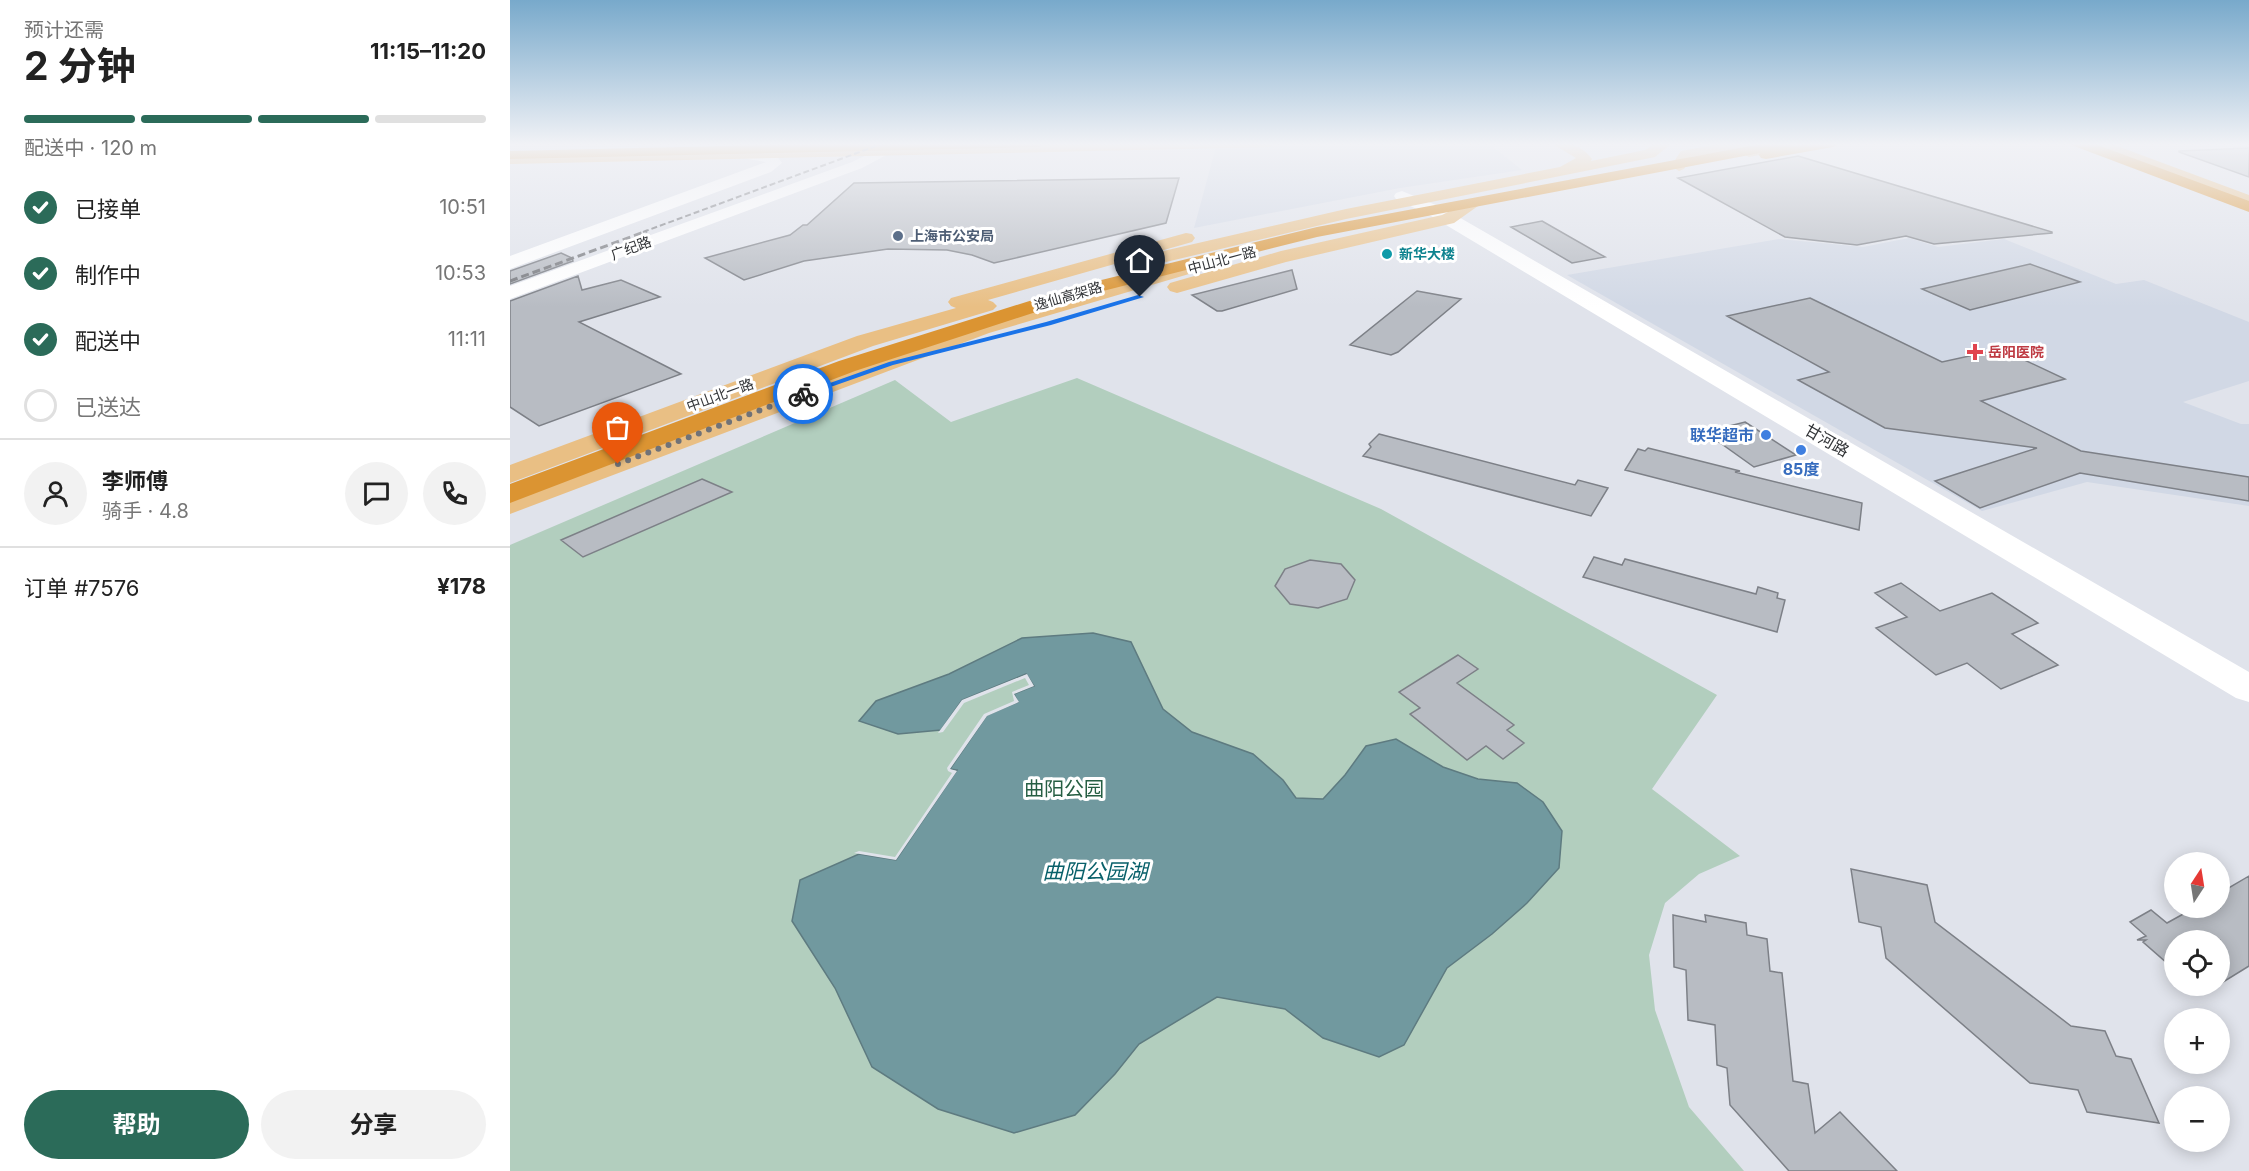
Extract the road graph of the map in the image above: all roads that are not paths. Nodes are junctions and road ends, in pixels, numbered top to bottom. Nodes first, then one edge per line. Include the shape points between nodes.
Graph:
1 (687, 198) edge
2 (768, 198) edge
3 (1408, 198) edge
4 (1468, 198) edge
5 (1482, 198) edge
6 (1495, 198) edge
7 (1501, 198) edge
8 (1536, 198) edge
9 (2224, 198) edge
10 (2249, 207) edge
11 (1451, 208) junction
12 (510, 262) edge
13 (510, 293) edge
14 (857, 344) junction
15 (891, 363) junction
16 (510, 475) edge
17 (510, 481) edge
18 (510, 494) edge
19 (510, 505) edge
20 (2249, 689) edge

1 - 12 street, 广纪路
2 - 13 street, 广纪路
3 - 14 highway via 1147,254 957,308
4 - 17 highway, 逸仙高架路 via 1334,221 1078,284 929,329 709,404
5 - 11 main road, 中山北一路
6 - 18 highway, 逸仙高架路 via 1317,232 1084,290 848,366
7 - 11 main road, 中山北一路
8 - 15 highway via 1329,240 1198,273
9 - 10 highway
11 - 14 main road, 中山北一路 via 1406,198 1107,271
11 - 15 main road, 中山北一路 via 1049,324
11 - 20 street, 甘河路
14 - 16 main road, 中山北一路
15 - 19 main road, 中山北一路

